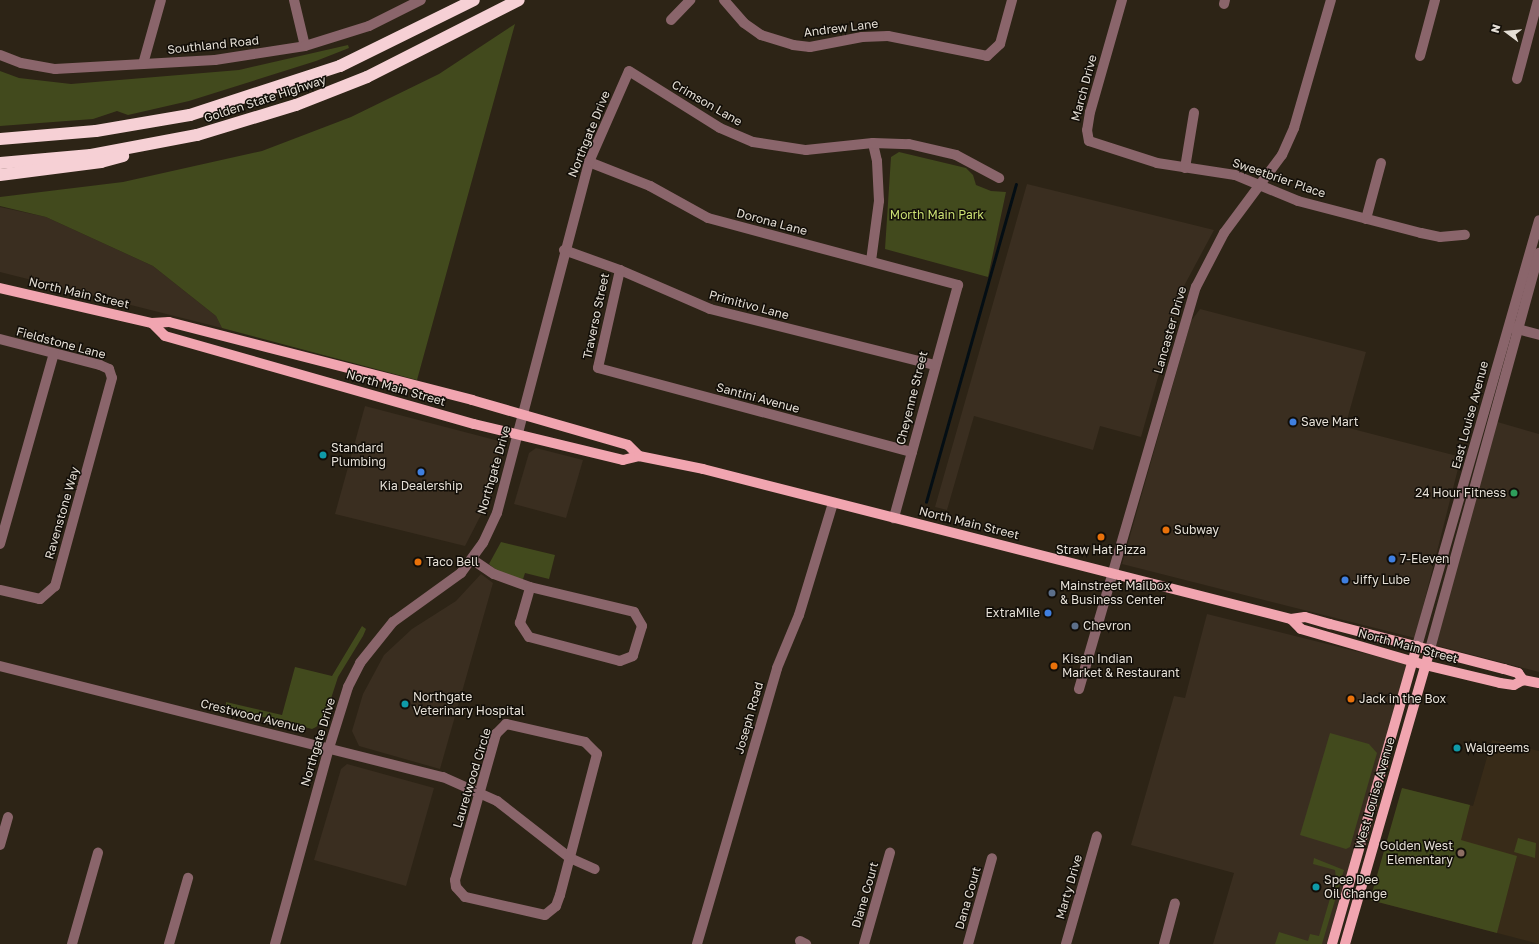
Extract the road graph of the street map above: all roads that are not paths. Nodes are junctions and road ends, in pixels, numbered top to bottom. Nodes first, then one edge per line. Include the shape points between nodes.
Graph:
1 (161, 0) edge
2 (294, 0) edge
3 (421, 0) edge
4 (474, 0) edge
5 (519, 0) edge
6 (690, 0) edge
7 (724, 0) edge
8 (1122, 0) edge
9 (1331, 0) edge
10 (1435, 0) edge
11 (1012, 1) edge
12 (1537, 1) edge
13 (671, 20) dead end
14 (305, 46) junction
15 (0, 55) edge
16 (1420, 56) dead end
17 (143, 64) junction
18 (629, 71) joint
19 (1516, 79) dead end
20 (1194, 113) dead end
21 (197, 135) junction
22 (0, 139) edge
23 (873, 142) junction
24 (1130, 155) joint
25 (589, 162) junction
26 (0, 163) edge
27 (1381, 163) dead end
28 (1185, 168) junction
29 (0, 175) edge
30 (999, 178) dead end
31 (1261, 186) junction
32 (1366, 219) junction
33 (1539, 220) edge
34 (1465, 235) dead end
35 (564, 250) junction
36 (1539, 254) edge
37 (870, 261) junction
38 (620, 270) junction
39 (958, 285) joint
40 (0, 288) edge
41 (152, 323) junction
42 (1512, 327) junction
43 (1539, 335) edge
44 (0, 339) edge
45 (54, 353) junction
46 (934, 364) junction
47 (598, 368) joint
48 (524, 416) junction
49 (101, 422) joint
50 (518, 434) junction
51 (912, 452) junction
52 (639, 456) junction
53 (833, 503) junction
54 (894, 518) junction
55 (0, 544) edge
56 (473, 560) junction
57 (1115, 572) junction
58 (530, 587) junction
59 (0, 590) edge
60 (1291, 619) junction
61 (1416, 646) junction
62 (1430, 650) junction
63 (1412, 662) junction
64 (1425, 665) junction
65 (0, 666) edge
66 (1523, 680) junction
67 (1539, 683) edge
68 (1079, 689) dead end
69 (329, 748) junction
70 (481, 792) junction
71 (8, 816) dead end
72 (1097, 836) dead end
73 (0, 845) edge
74 (98, 853) dead end
75 (890, 853) dead end
76 (570, 858) junction
77 (992, 858) dead end
78 (595, 869) dead end
79 (188, 878) dead end
80 (1175, 903) dead end
81 (72, 944) edge
82 (169, 944) edge
83 (275, 944) edge
84 (697, 944) edge
85 (864, 944) edge
86 (968, 944) edge
87 (1066, 944) edge
88 (1164, 944) edge
89 (1332, 944) edge
90 (1345, 944) edge

1 - 17 street
2 - 14 street
3 - 14 street, Southland Road via 369,26
4 - 22 highway, Golden State Highway via 340,66 198,112 96,132
5 - 21 highway, Golden State Highway via 336,90
6 - 13 street
7 - 11 street, Andrew Lane via 744,23 761,35 793,45 810,47 862,37 888,36 987,56 1000,44
8 - 24 street, March Drive via 1086,130 1089,141 1099,147
9 - 31 street, Lancaster Drive via 1292,133
10 - 16 street
12 - 19 street
14 - 17 street, Southland Road via 215,60
15 - 17 street, Southland Road via 21,63 55,69
18 - 23 street, Crimson Lane via 720,128 753,142 806,150
18 - 25 street, Northgate Drive
20 - 28 street
21 - 26 highway, Golden State Highway via 91,155
21 - 29 highway via 101,162
23 - 30 street, Crimson Lane via 909,144 956,155
23 - 37 street via 879,201
24 - 28 street, Sweetbrier Place
25 - 35 street, Northgate Drive
25 - 37 street, Dorona Lane via 650,186 708,218
27 - 32 street
28 - 31 street, Sweetbrier Place via 1235,175
31 - 32 street, Sweetbrier Place via 1298,201
31 - 57 street, Lancaster Drive via 1224,233 1196,287
32 - 34 street, Sweetbrier Place via 1440,237
33 - 42 street, East Louise Avenue
35 - 38 street, Primitivo Lane
35 - 48 street, Northgate Drive
36 - 42 street, East Louise Avenue
37 - 39 street, Dorona Lane
38 - 46 street, Primitivo Lane via 710,309
38 - 47 street, Traverso Street
39 - 46 street, Cheyenne Street
40 - 41 main road, North Main Street
41 - 48 main road, North Main Street via 169,322
41 - 50 main road, North Main Street via 165,336
42 - 43 street
42 - 61 street, East Louise Avenue
42 - 62 street, East Louise Avenue
44 - 45 street, Fieldstone Lane
45 - 49 street, Fieldstone Lane via 109,369 112,378
45 - 55 street
46 - 51 street, Cheyenne Street
47 - 51 street, Santini Avenue
48 - 50 street, Northgate Drive
48 - 52 main road, North Main Street via 628,445
49 - 59 street, Ravenstone Way via 55,586 47,597 36,599
50 - 52 main road, North Main Street via 623,460
50 - 56 street, Northgate Drive via 497,513
51 - 54 street, Cheyenne Street
52 - 53 main road, North Main Street
53 - 54 main road, North Main Street
53 - 84 street, Joseph Road via 799,615 777,668
54 - 57 main road, North Main Street
56 - 58 street via 494,574
56 - 69 street, Northgate Drive via 439,592 393,622 378,637 348,687
57 - 60 main road, North Main Street
57 - 68 street, Lancaster Drive
58 - 58 street via 520,624 529,637 620,662 633,656 642,626 634,612
60 - 61 main road, North Main Street via 1305,617
60 - 63 main road, North Main Street via 1301,629
61 - 62 main road, North Main Street
61 - 63 main road, East Louise Avenue
62 - 64 main road, West Louise Avenue
62 - 66 main road, North Main Street via 1518,673
63 - 64 main road, North Main Street
63 - 89 main road, West Louise Avenue
64 - 66 main road, North Main Street via 1514,685
64 - 90 main road, West Louise Avenue
65 - 69 street, Crestwood Avenue
66 - 67 main road, North Main Street
69 - 70 street, Crestwood Avenue via 443,777
69 - 83 street, Northgate Drive
70 - 76 street, Crestwood Avenue
70 - 76 street, Laurelwood Circle via 455,880 460,894 545,915 556,906
70 - 76 street, Laurelwood Circle via 496,734 506,724 593,746 598,760
71 - 73 street
72 - 87 street, Marty Drive
74 - 81 street
75 - 85 street, Diane Court
76 - 78 street, Crestwood Avenue
77 - 86 street, Dana Court
79 - 82 street
80 - 88 street

